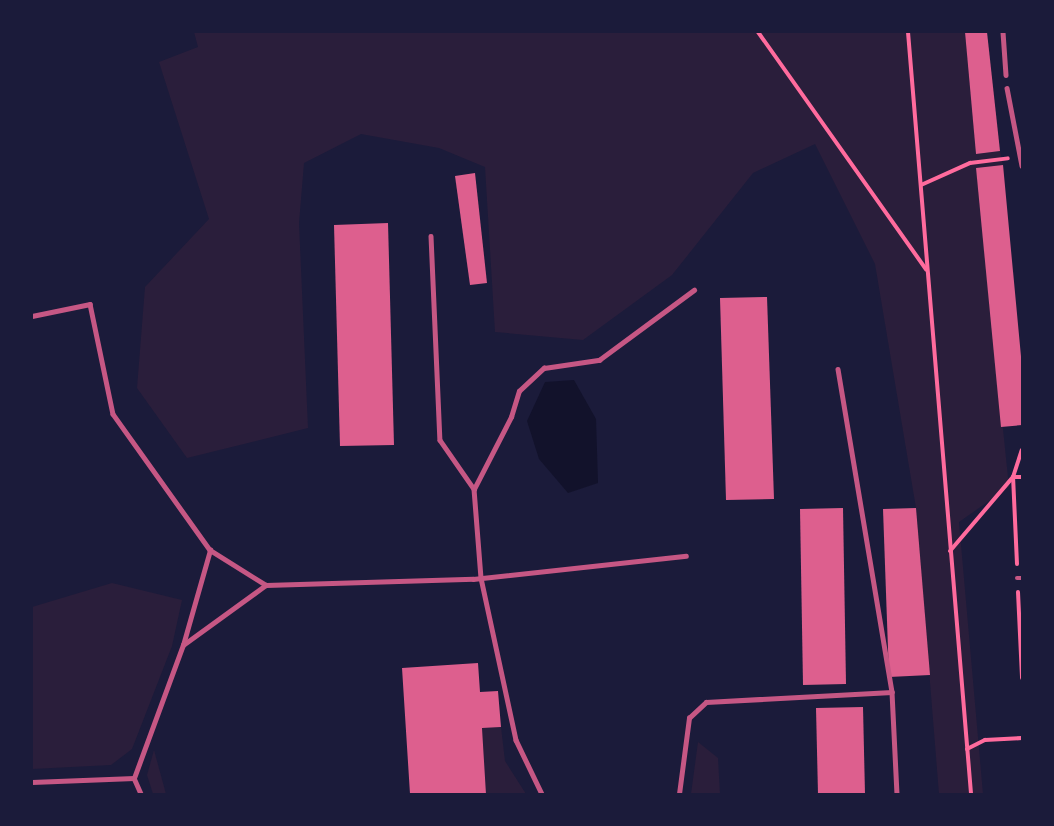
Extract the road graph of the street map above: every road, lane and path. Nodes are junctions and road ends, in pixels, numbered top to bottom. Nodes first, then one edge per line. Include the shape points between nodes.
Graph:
1 (758, 32) edge
2 (908, 32) edge
3 (1003, 32) edge
4 (1006, 75) dead end
5 (1007, 88) dead end
6 (1022, 156) edge
7 (1023, 166) edge
8 (921, 185) junction
9 (431, 236) dead end
10 (927, 270) junction
11 (694, 291) dead end
12 (32, 316) edge
13 (838, 369) dead end
14 (1023, 477) edge
15 (474, 489) junction
16 (210, 550) junction
17 (950, 551) junction
18 (686, 556) dead end
19 (481, 578) junction
20 (266, 585) junction
21 (183, 645) junction
22 (892, 692) junction
23 (1023, 738) edge
24 (967, 748) junction
25 (134, 778) junction
26 (32, 782) edge
27 (141, 795) edge
28 (542, 795) edge
29 (679, 795) edge
30 (897, 795) edge
31 (971, 795) edge

1 - 10 path
2 - 8 path
3 - 4 lane
5 - 6 lane
6 - 7 lane
6 - 8 path via 970,163
8 - 10 path
9 - 15 lane via 440,440
10 - 17 path
11 - 15 lane via 599,360 544,368 519,391 511,417
12 - 16 lane via 90,304 113,414
13 - 22 lane
14 - 17 path via 1013,477
15 - 19 lane
16 - 20 lane
16 - 21 lane
17 - 24 path
18 - 19 lane
19 - 20 lane
19 - 28 lane via 516,740
20 - 21 lane
21 - 25 lane
22 - 29 lane via 706,702 689,718
22 - 30 lane
23 - 24 path via 985,740
24 - 31 path
25 - 26 lane
25 - 27 lane

